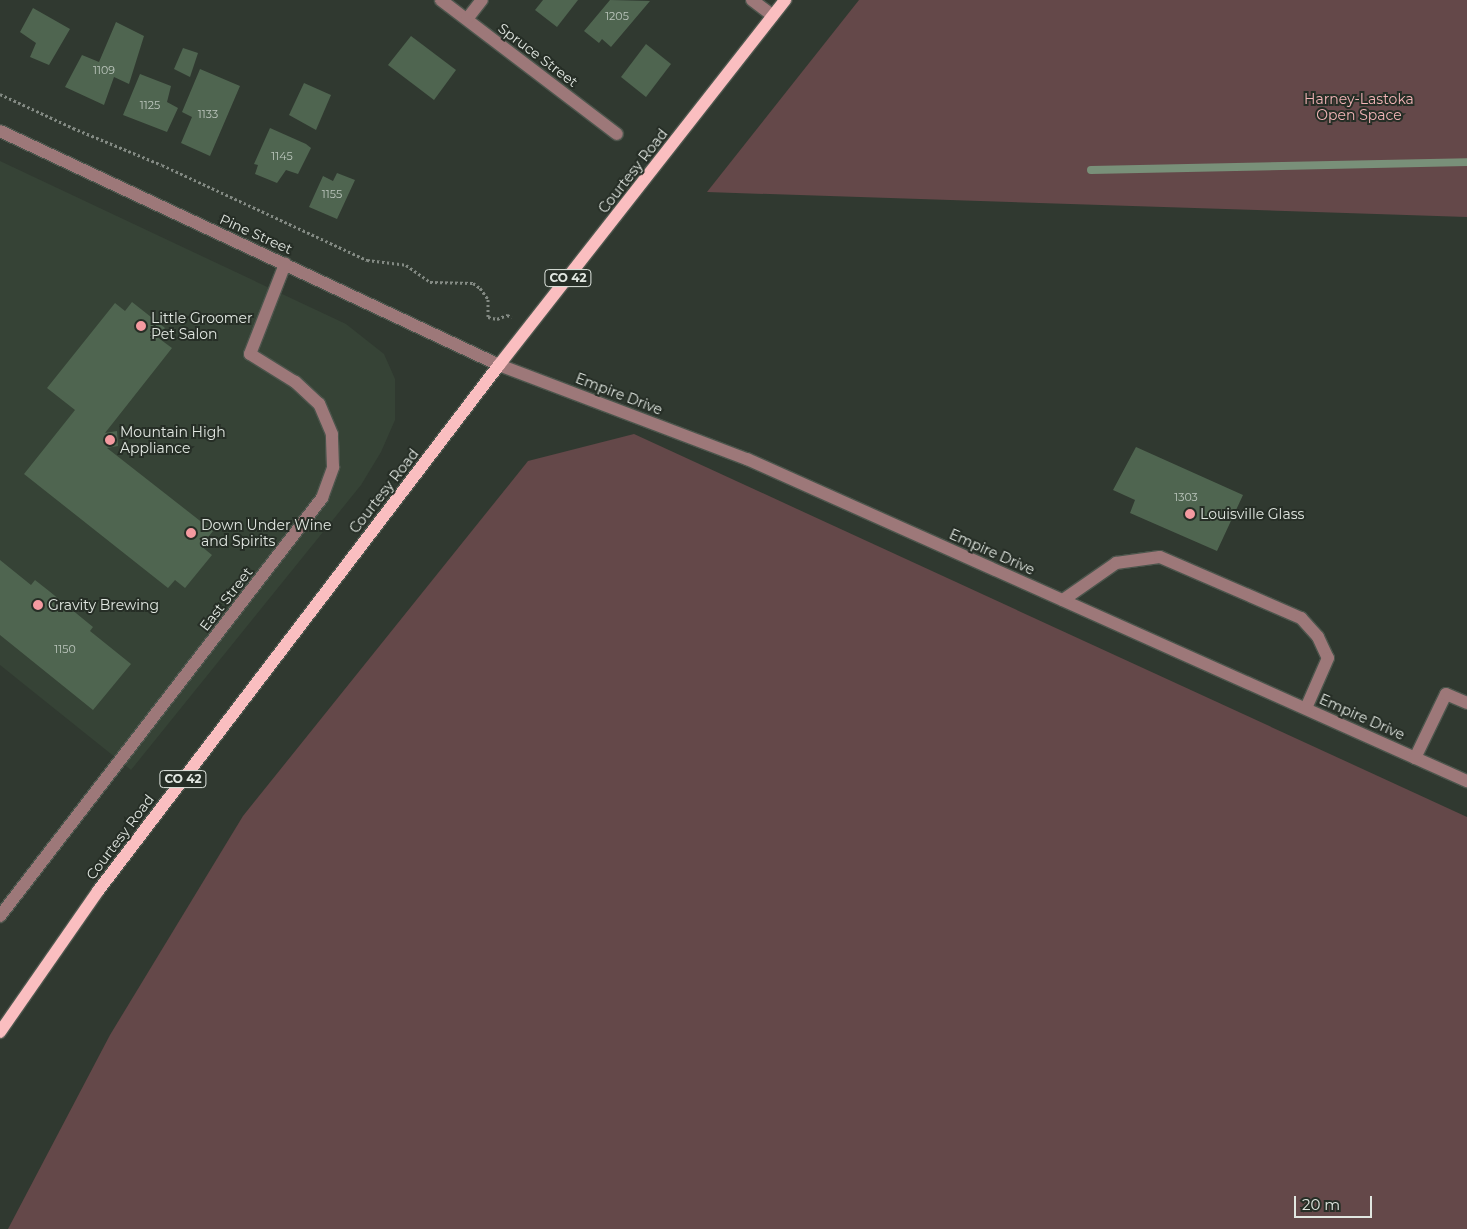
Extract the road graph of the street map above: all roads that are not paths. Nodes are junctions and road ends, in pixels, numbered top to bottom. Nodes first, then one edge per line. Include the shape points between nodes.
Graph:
1 (441, 0) edge
2 (482, 0) edge
3 (752, 0) edge
4 (785, 0) edge
5 (773, 16) junction
6 (467, 19) junction
7 (0, 131) edge
8 (617, 134) dead end
9 (286, 264) junction
10 (500, 365) junction
11 (1063, 600) junction
12 (1467, 703) edge
13 (1306, 708) junction
14 (1415, 758) junction
15 (1467, 781) edge
16 (0, 916) edge
17 (0, 1032) edge

1 - 6 street, Spruce Street
2 - 6 street
3 - 5 street
4 - 5 main road, Courtesy Road / CO 42
5 - 10 main road, Courtesy Road / CO 42
6 - 8 street, Spruce Street
7 - 9 street, Pine Street
9 - 10 street, Pine Street
9 - 16 street, East Street via 250,354 295,382 319,404 332,434 333,467 322,498
10 - 11 street, Empire Drive via 746,459
10 - 17 main road, Courtesy Road / CO 42 via 98,891
11 - 13 street, Empire Drive
11 - 13 street via 1116,563 1160,557 1301,618 1318,637 1328,658
12 - 14 street via 1446,694
13 - 14 street, Empire Drive
14 - 15 street, Empire Drive

